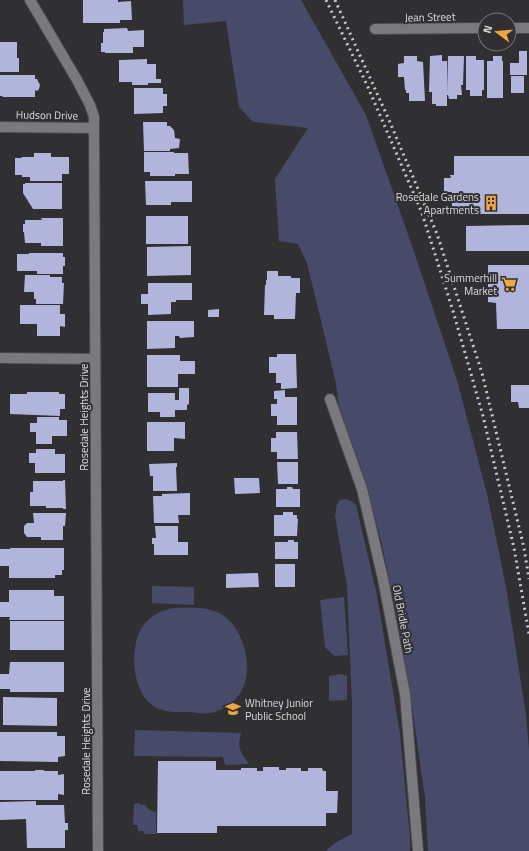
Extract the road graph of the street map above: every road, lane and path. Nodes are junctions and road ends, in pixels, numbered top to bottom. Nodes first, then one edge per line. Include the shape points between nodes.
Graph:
1 (30, 0) edge
2 (477, 28) edge
3 (517, 28) edge
4 (529, 28) edge
5 (375, 30) dead end
6 (0, 126) edge
7 (94, 128) junction
8 (0, 358) edge
9 (95, 359) junction
10 (330, 399) dead end
11 (98, 851) edge
12 (418, 851) edge

1 - 7 street, Rosedale Heights Drive via 90,105
2 - 5 street, Jean Street
3 - 4 street
6 - 7 street, Hudson Drive
7 - 9 street, Rosedale Heights Drive
8 - 9 street
9 - 11 street, Rosedale Heights Drive
10 - 12 street, Old Bridle Path via 362,489 385,586 405,694

